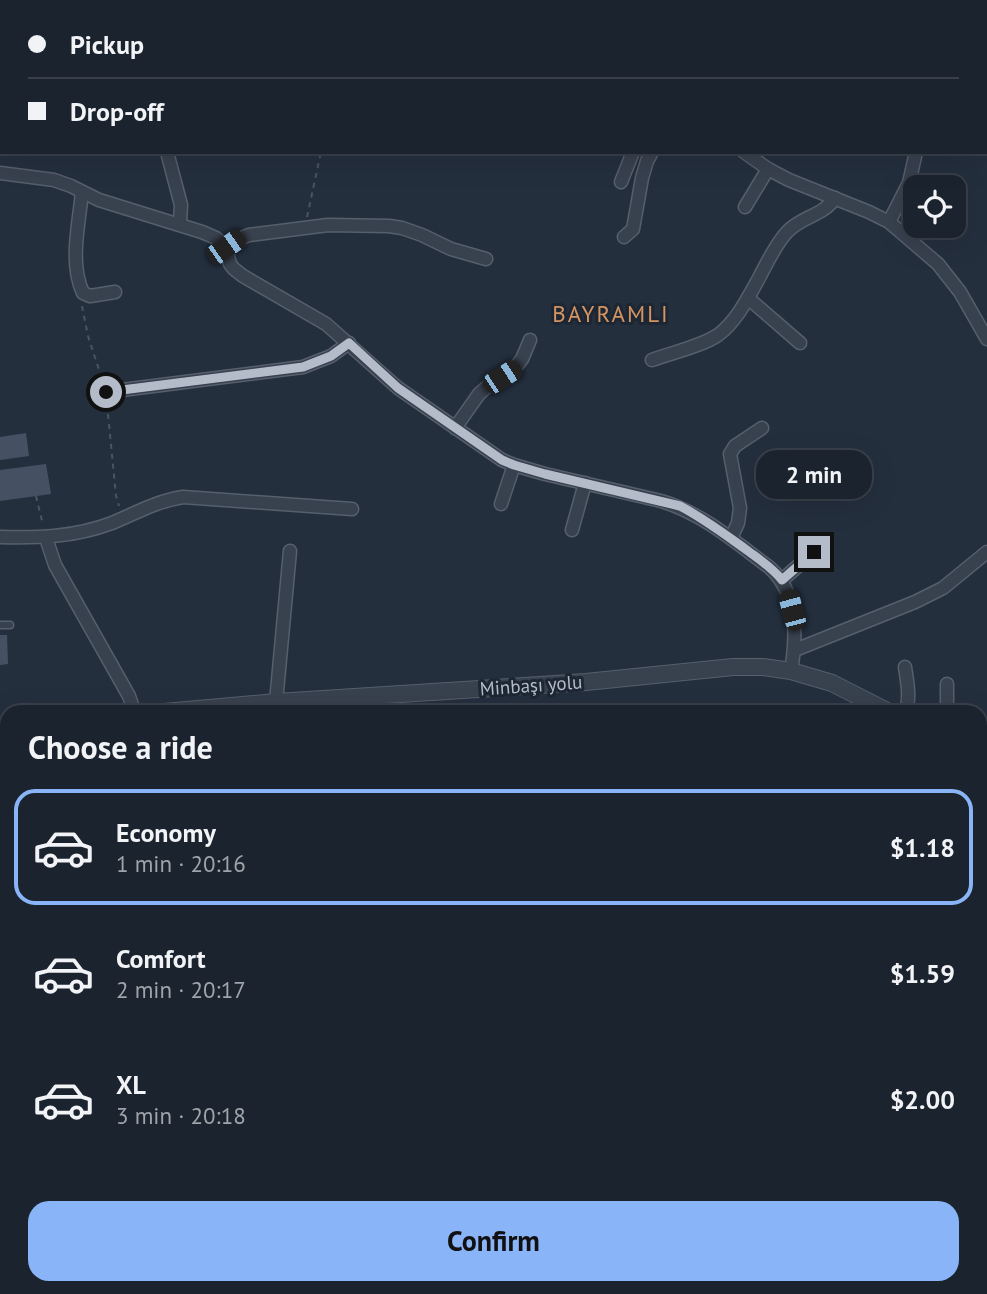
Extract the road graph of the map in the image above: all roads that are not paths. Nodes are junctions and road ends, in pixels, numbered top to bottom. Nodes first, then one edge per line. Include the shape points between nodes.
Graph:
1 (168, 154) edge
2 (632, 154) edge
3 (651, 154) edge
4 (747, 154) edge
5 (916, 154) edge
6 (768, 169) junction
7 (0, 173) edge
8 (621, 182) dead end
9 (82, 192) junction
10 (835, 198) junction
11 (745, 206) dead end
12 (889, 222) junction
13 (180, 224) junction
14 (624, 237) dead end
15 (226, 247) junction
16 (486, 259) dead end
17 (115, 292) dead end
18 (748, 298) junction
19 (987, 339) edge
20 (530, 340) dead end
21 (349, 343) junction
22 (800, 343) dead end
23 (652, 360) dead end
24 (106, 392) road end
25 (455, 428) junction
26 (762, 428) dead end
27 (514, 465) junction
28 (585, 483) junction
29 (501, 504) dead end
30 (352, 509) dead end
31 (572, 530) dead end
32 (0, 537) edge
33 (46, 538) junction
34 (731, 538) junction
35 (289, 551) dead end
36 (814, 552) dead end
37 (987, 552) edge
38 (782, 580) junction
39 (0, 625) edge
40 (10, 625) dead end
41 (794, 650) junction
42 (905, 667) dead end
43 (791, 671) junction
44 (947, 684) dead end
45 (276, 702) junction
46 (132, 705) edge
47 (242, 705) edge
48 (875, 705) edge
49 (908, 705) edge
50 (947, 705) edge

1 - 13 street via 181,205
2 - 8 street
3 - 14 street via 633,229
4 - 6 street
5 - 12 street via 909,183
6 - 10 street
6 - 11 street
7 - 9 street via 54,180
9 - 13 street
9 - 17 street via 76,252 83,293
10 - 12 street
10 - 18 street via 786,233
12 - 19 street via 938,264
13 - 15 street via 216,238
15 - 16 street via 249,235 328,225 389,226
15 - 21 street via 234,269 309,313
18 - 22 street
18 - 23 street via 717,336
20 - 25 street via 514,369 479,394
21 - 24 street via 303,367
21 - 25 street via 398,388
25 - 27 street
26 - 34 street via 730,454 740,508
27 - 28 street
27 - 29 street
28 - 31 street
28 - 34 street via 680,506
30 - 33 street via 183,497 167,499 114,522
32 - 33 street
33 - 46 street via 55,565
34 - 38 street
35 - 45 street
36 - 38 street
37 - 41 street via 943,587 915,602
38 - 41 street via 792,610
39 - 40 lane
41 - 43 street
42 - 49 street
43 - 45 street, Minbaşı yolu via 733,667 586,682
43 - 48 street, Minbaşı yolu via 832,683
44 - 50 street
45 - 47 street, Minbaşı yolu

